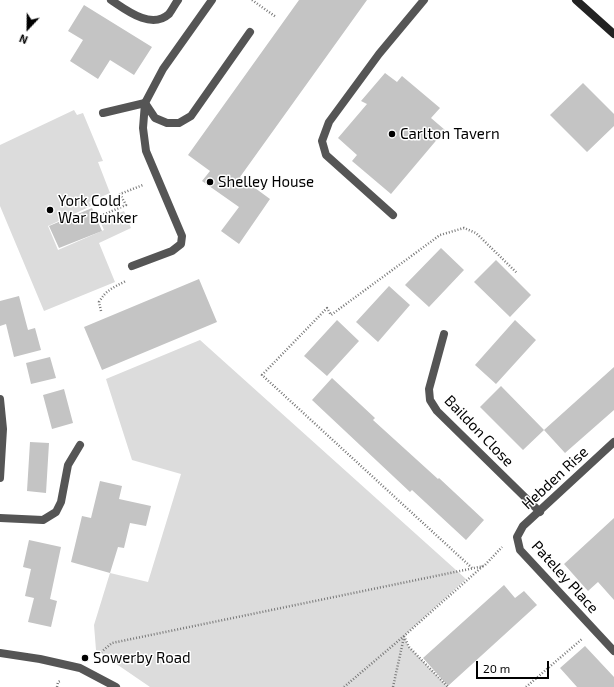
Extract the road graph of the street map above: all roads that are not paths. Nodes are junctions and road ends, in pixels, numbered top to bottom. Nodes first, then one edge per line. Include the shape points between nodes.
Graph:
1 (111, 0) edge
2 (178, 0) edge
3 (212, 0) edge
4 (424, 0) edge
5 (576, 0) edge
6 (250, 32) dead end
7 (614, 34) edge
8 (145, 103) junction
9 (103, 113) dead end
10 (393, 215) dead end
11 (132, 266) dead end
12 (444, 334) dead end
13 (0, 399) edge
14 (614, 442) edge
15 (80, 445) dead end
16 (0, 478) edge
17 (540, 512) junction
18 (0, 518) edge
19 (517, 537) joint
20 (614, 651) edge
21 (0, 653) edge
22 (116, 687) edge

1 - 2 street via 146,20 160,19 169,13
3 - 8 street via 163,69
4 - 10 street via 329,122 322,141 326,155
5 - 7 main road
6 - 8 street via 191,116 179,123 167,123 156,118
8 - 9 street
8 - 11 street via 143,128 146,151 182,236 180,244 172,251
12 - 17 street, Baildon Close via 429,389 430,400 437,411
13 - 16 street via 3,429
14 - 17 street, Hebden Rise
15 - 18 street via 68,465 61,502 56,512 43,520
17 - 19 street, Hebden Rise via 523,526
19 - 20 street, Pateley Place via 520,550
21 - 22 street via 80,668

